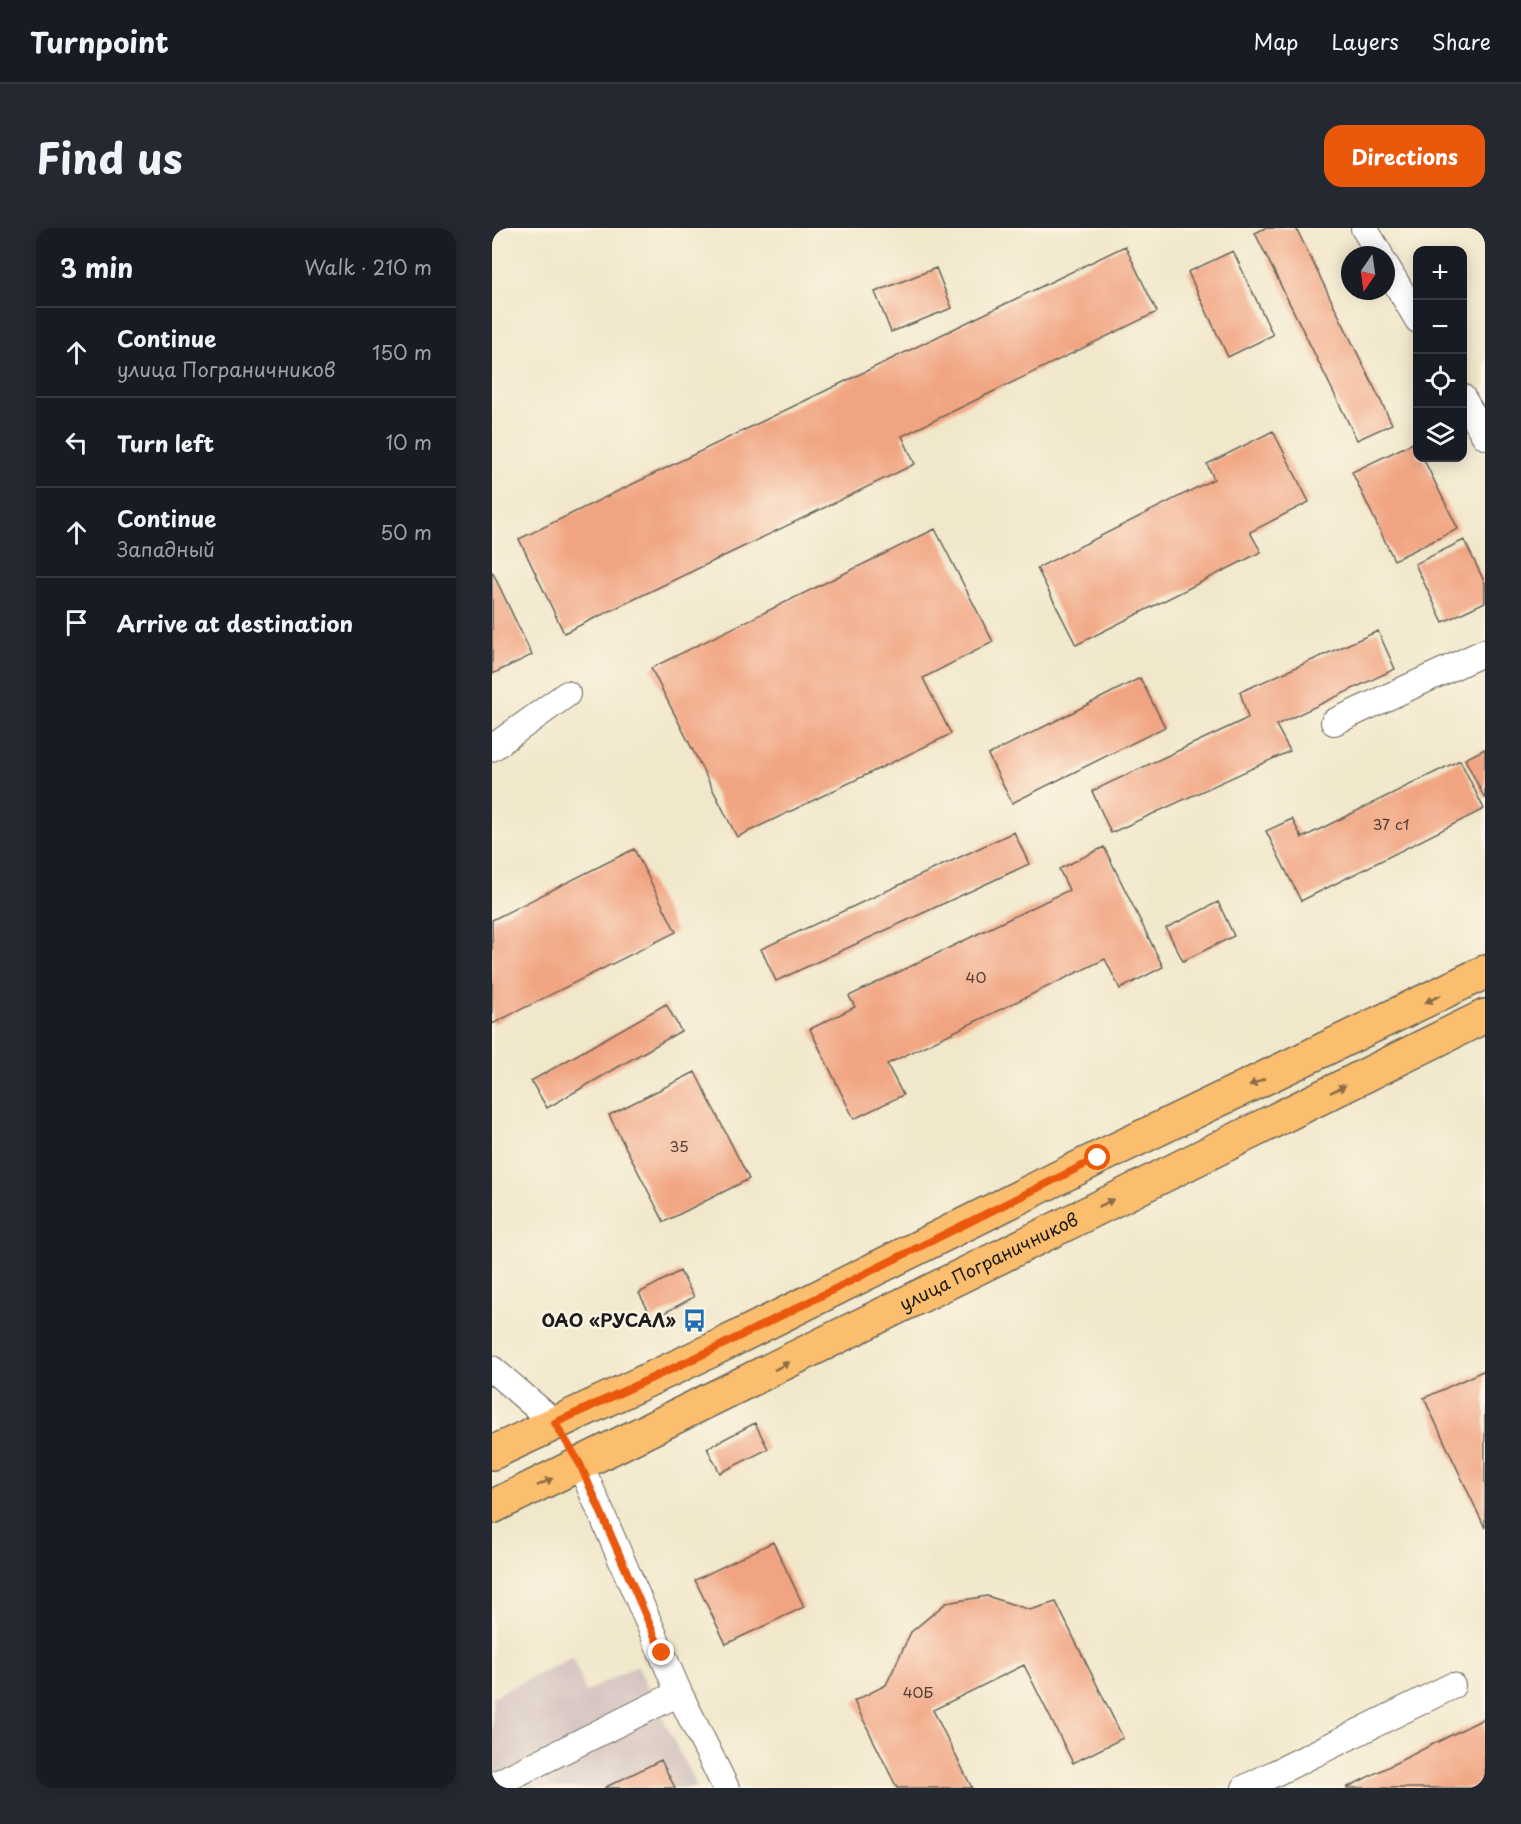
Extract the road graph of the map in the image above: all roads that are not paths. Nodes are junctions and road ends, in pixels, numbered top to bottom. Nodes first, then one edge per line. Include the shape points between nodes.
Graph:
1 (1364, 228) edge
2 (1375, 246) edge
3 (1395, 281) edge
4 (1413, 312) edge
5 (1467, 405) edge
6 (1485, 436) edge
7 (1485, 652) edge
8 (567, 694) dead end
9 (1334, 722) dead end
10 (492, 748) edge
11 (1485, 972) edge
12 (1485, 1016) edge
13 (492, 1369) edge
14 (555, 1423) junction
15 (492, 1453) edge
16 (580, 1464) junction
17 (492, 1507) edge
18 (1452, 1686) dead end
19 (680, 1693) junction
20 (492, 1786) edge
21 (726, 1788) edge
22 (1245, 1788) edge

1 - 2 lane
3 - 4 lane
5 - 6 lane
7 - 9 lane
8 - 10 lane
11 -> 14 main road
16 -> 12 main road, улица Пограничников
13 - 14 lane
14 - 15 main road
14 - 16 main road
17 -> 16 main road, улица Пограничников
16 - 19 lane
18 - 22 lane
19 - 20 lane
19 - 21 lane

